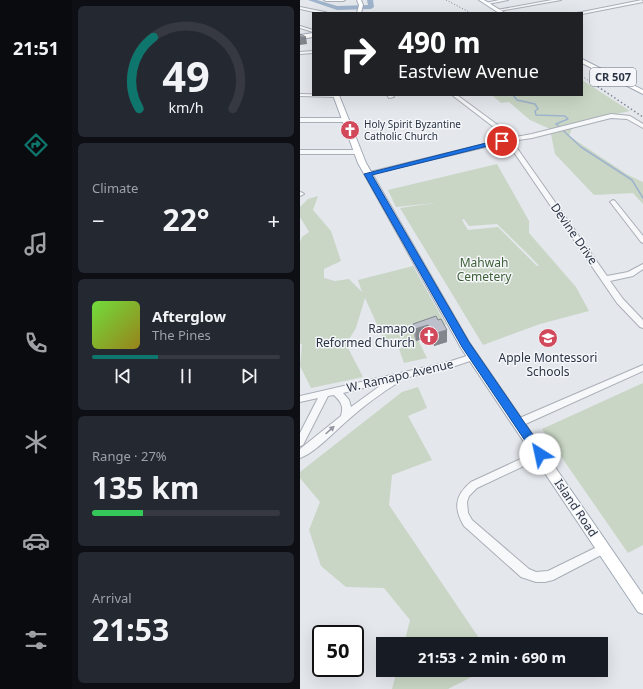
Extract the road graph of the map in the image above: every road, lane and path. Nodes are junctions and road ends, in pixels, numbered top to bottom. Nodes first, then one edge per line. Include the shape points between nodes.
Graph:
1 (326, 0) edge
2 (343, 0) edge
3 (360, 0) edge
4 (481, 0) edge
5 (506, 0) edge
6 (559, 0) edge
7 (643, 1) edge
8 (488, 4) junction
9 (300, 8) edge
10 (359, 10) edge
11 (320, 12) edge
12 (501, 12) edge
13 (583, 12) edge
14 (300, 27) edge
15 (312, 31) edge
16 (310, 35) edge
17 (300, 37) edge
18 (312, 52) edge
19 (300, 53) edge
20 (583, 62) edge
21 (643, 92) edge
22 (300, 96) edge
23 (312, 96) edge
24 (336, 96) edge
25 (455, 96) edge
26 (300, 120) edge
27 (346, 120) junction
28 (643, 126) edge
29 (509, 140) junction
30 (300, 152) edge
31 (357, 152) junction
32 (368, 174) junction
33 (613, 202) dead end
34 (643, 241) edge
35 (643, 266) edge
36 (606, 279) junction
37 (643, 325) edge
38 (473, 357) junction
39 (643, 368) edge
40 (406, 374) junction
41 (336, 391) junction
42 (325, 393) junction
43 (300, 399) edge
44 (344, 417) junction
45 (518, 423) junction
46 (300, 425) edge
47 (301, 439) edge
48 (300, 454) edge
49 (540, 454) junction
50 (603, 549) junction
51 (643, 607) edge

1 - 2 street
3 - 10 main road
4 - 8 main road
5 - 8 street
6 - 12 street
7 - 13 street
8 - 12 main road
9 - 11 street
14 - 15 street
16 - 17 main road
18 - 19 street
20 - 21 main road, CR 507
22 - 23 street
24 - 27 main road, Island Road
25 - 29 street, Devine Drive via 497,127
26 - 27 street
27 - 31 main road, Island Road
28 - 29 street via 628,117 614,116
29 - 32 street
29 - 36 street, Devine Drive
30 - 31 street
31 - 32 main road, Island Road
32 - 38 main road, Island Road
33 - 34 street
35 - 36 street via 630,274
36 - 37 street, Devine Drive via 620,301
38 - 40 street, W. Ramapo Avenue via 454,364
38 - 45 main road, Island Road
39 - 45 street
40 - 41 street, W. Ramapo Avenue
40 - 44 street via 376,391
41 - 42 street, W. Ramapo Avenue
41 - 44 street via 346,402 347,411
42 - 43 street, W. Ramapo Avenue
42 - 47 street
48 -> 44 street
45 - 49 main road, Island Road
46 - 47 street
49 - 50 main road, Island Road
49 - 50 street via 474,484 461,503 463,516 524,573 532,576 549,576
50 - 51 main road, Island Road

